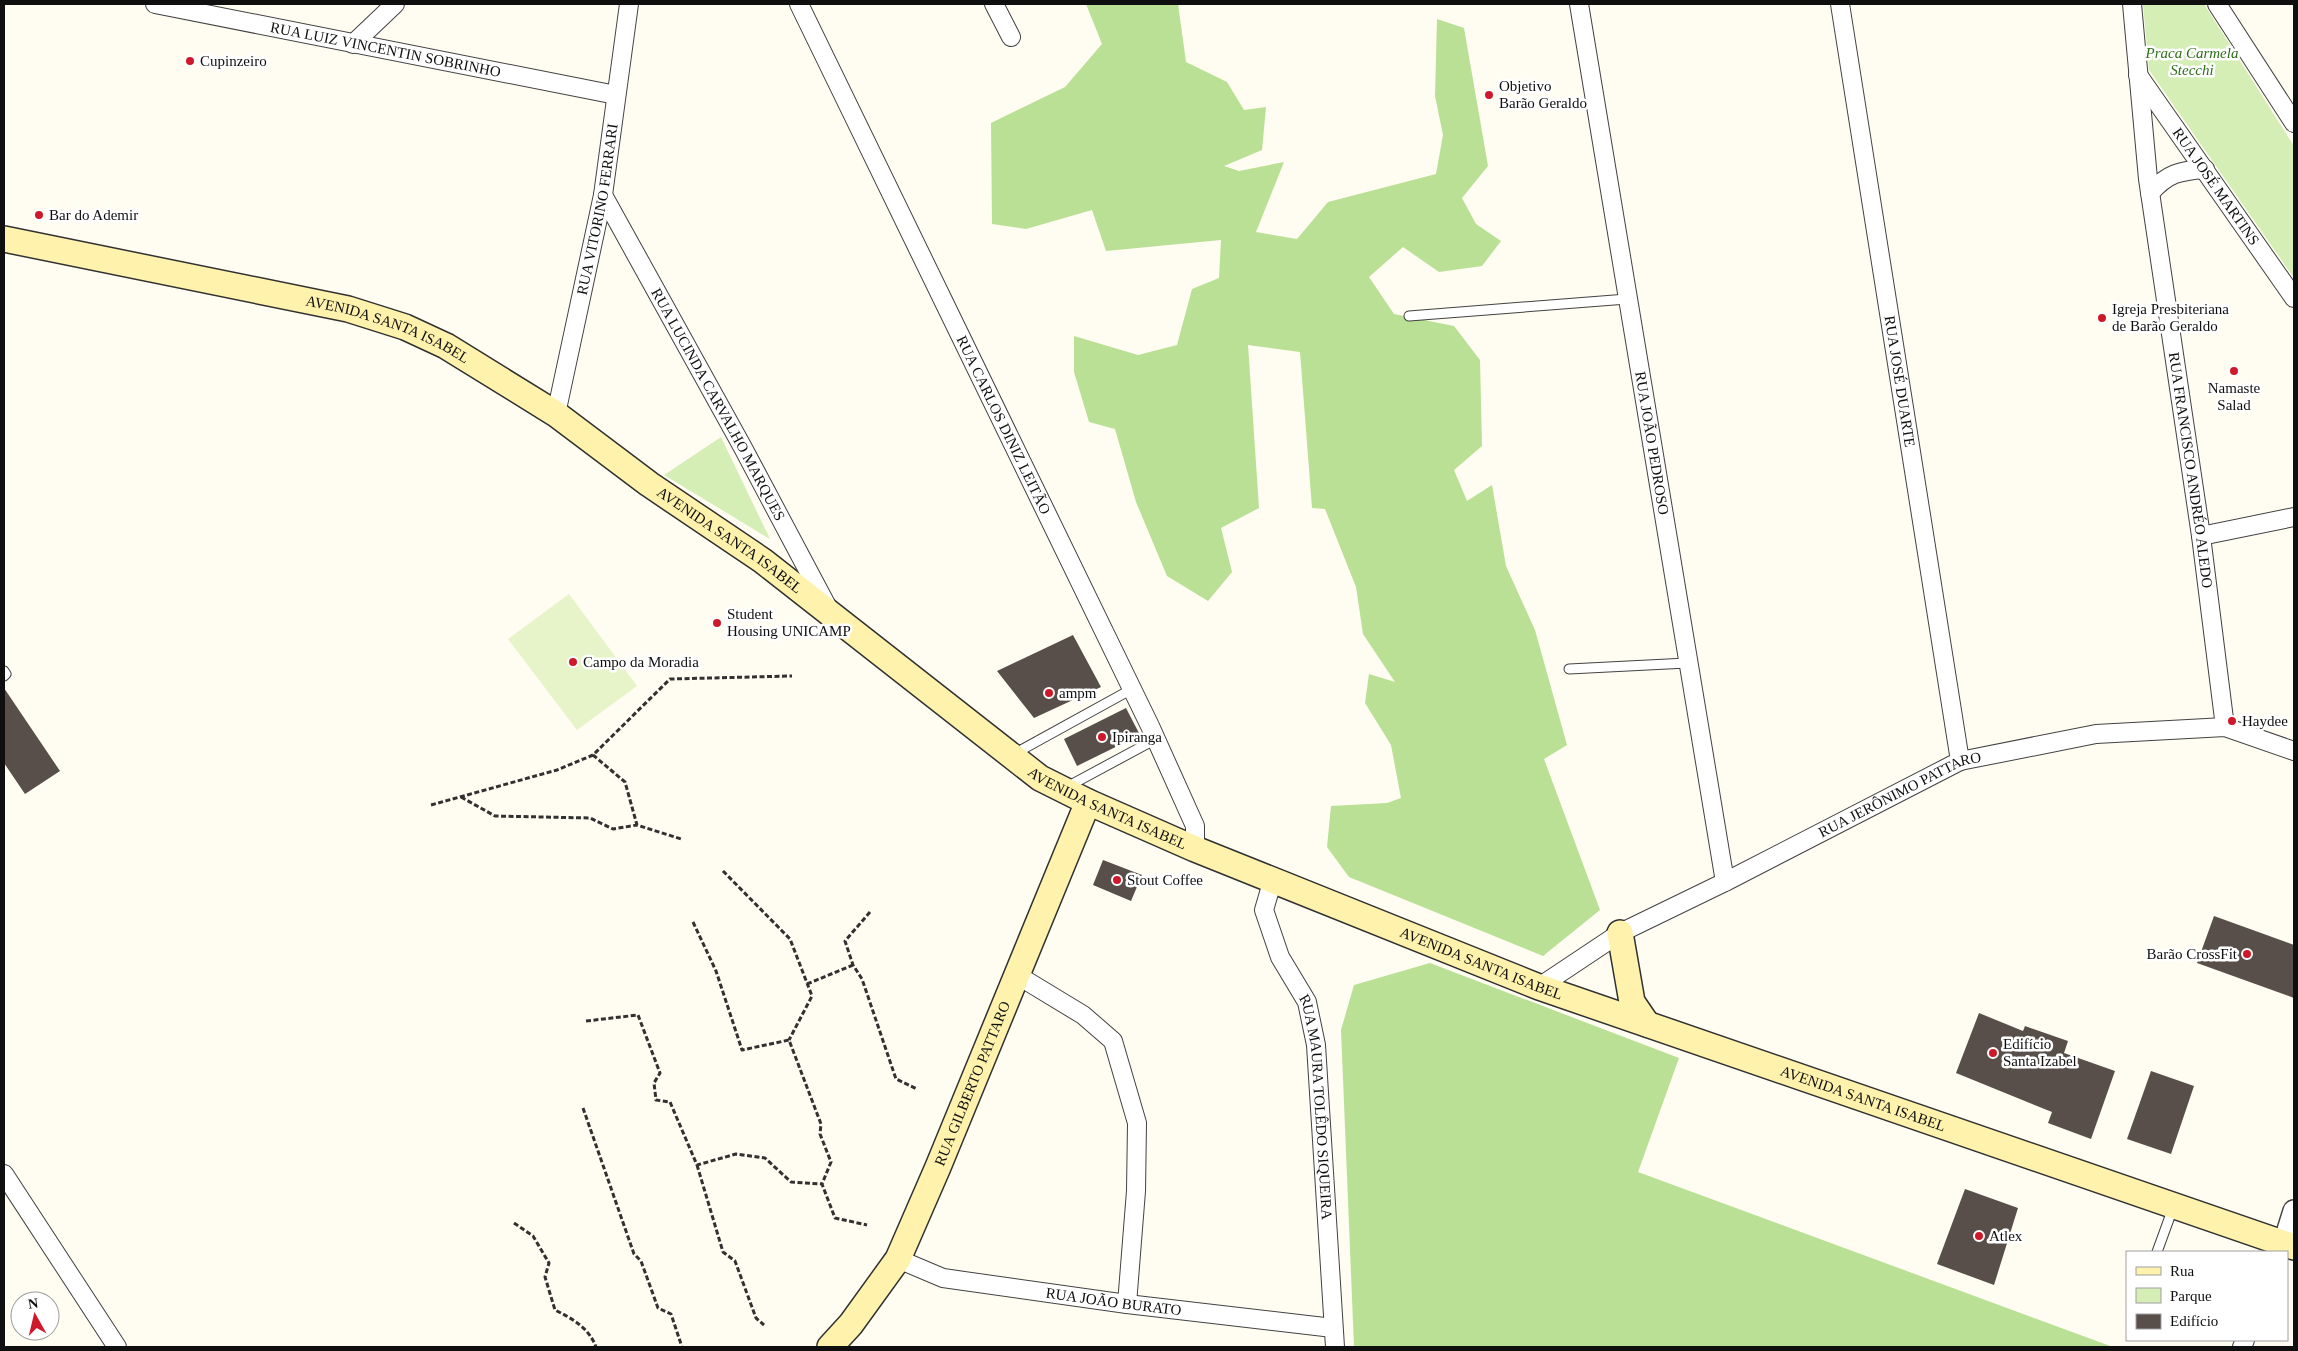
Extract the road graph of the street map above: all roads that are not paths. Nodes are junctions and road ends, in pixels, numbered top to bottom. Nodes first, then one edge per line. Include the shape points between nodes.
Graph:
1 (155, 4) edge
2 (395, 4) edge
3 (629, 4) edge
4 (799, 4) edge
5 (994, 4) edge
6 (1579, 4) edge
7 (1840, 4) edge
8 (2132, 4) edge
9 (2217, 4) edge
10 (1011, 37) dead end
11 (352, 44) junction
12 (2138, 74) junction
13 (616, 95) junction
14 (2294, 123) edge
15 (2205, 169) junction
16 (2150, 193) junction
17 (603, 195) junction
18 (4, 239) edge
19 (1627, 298) junction
20 (2294, 298) edge
21 (1409, 316) dead end
22 (556, 414) junction
23 (2294, 517) edge
24 (2201, 536) junction
25 (832, 615) junction
26 (1687, 662) junction
27 (1569, 669) dead end
28 (4, 671) edge
29 (4, 676) edge
30 (1132, 689) junction
31 (2225, 727) junction
32 (1156, 739) junction
33 (2294, 752) edge
34 (1012, 755) junction
35 (1960, 761) junction
36 (1062, 789) junction
37 (1088, 802) junction
38 (1195, 849) junction
39 (1273, 879) junction
40 (1724, 882) junction
41 (1620, 933) junction
42 (1017, 974) junction
43 (1539, 987) junction
44 (1647, 1024) junction
45 (4, 1174) edge
46 (2174, 1205) junction
47 (2294, 1211) edge
48 (2286, 1247) edge
49 (2157, 1251) edge
50 (898, 1259) junction
51 (1127, 1304) junction
52 (1333, 1328) junction
53 (117, 1347) edge
54 (830, 1347) edge
55 (1335, 1347) edge

1 - 11 street, RUA LUIZ VINCENTIN SOBRINHO
2 - 11 street
3 - 13 street, RUA VITORINO FERRARI
4 - 30 street, RUA CARLOS DINIZ LEITÃO
5 - 10 street
6 - 19 street, RUA JOÃO PEDROSO
7 - 35 street, RUA JOSÉ DUARTE
8 - 12 street, RUA FRANCISCO ANDRÉO ALEDO
9 - 14 street
11 - 13 street, RUA LUIZ VINCENTIN SOBRINHO
12 - 15 street, RUA JOSÉ MARTINS
12 - 16 street, RUA FRANCISCO ANDRÉO ALEDO
13 - 17 street, RUA VITORINO FERRARI
15 - 16 street via 2170,174
15 - 20 street, RUA JOSÉ MARTINS
16 - 24 street, RUA FRANCISCO ANDRÉO ALEDO
17 - 22 street, RUA VITORINO FERRARI
17 - 25 street, RUA LUCINDA CARVALHO MARQUES
18 - 22 main road, AVENIDA SANTA ISABEL via 321,304 405,327 480,366
19 - 21 lane
19 - 26 street, RUA JOÃO PEDROSO
22 - 25 main road, AVENIDA SANTA ISABEL via 649,484 762,560
23 - 24 street
24 - 31 street, RUA FRANCISCO ANDRÉO ALEDO
25 - 34 main road, AVENIDA SANTA ISABEL
26 - 27 lane
26 - 40 street, RUA JOÃO PEDROSO
28 - 29 lane
30 - 32 street, RUA CARLOS DINIZ LEITÃO
30 - 34 lane
31 - 33 street, RUA JERÔNIMO PATTARO
31 - 35 street, RUA JERÔNIMO PATTARO via 2096,734
32 - 36 lane
32 - 38 street, RUA CARLOS DINIZ LEITÃO via 1195,826
34 - 36 main road, AVENIDA SANTA ISABEL via 1040,778
35 - 40 street, RUA JERÔNIMO PATTARO
36 - 37 main road, AVENIDA SANTA ISABEL
37 - 38 main road, AVENIDA SANTA ISABEL
37 - 42 main road, RUA GILBERTO PATTARO
38 - 39 main road, AVENIDA SANTA ISABEL
39 - 43 main road, AVENIDA SANTA ISABEL
39 - 52 street, RUA MAURA TOLÊDO SIQUEIRA via 1264,910 1280,957 1307,1002 1316,1045
40 - 41 street, RUA JERÔNIMO PATTARO
41 - 43 street, RUA JERÔNIMO PATTARO
41 - 44 main road via 1632,1002
42 - 50 main road, RUA GILBERTO PATTARO
42 - 51 street via 1083,1015 1113,1041 1137,1123 1136,1191
43 - 44 main road, AVENIDA SANTA ISABEL
44 - 46 main road, AVENIDA SANTA ISABEL
45 - 53 street
46 - 48 main road, AVENIDA SANTA ISABEL
46 - 49 lane
47 - 48 street
50 - 51 street, RUA JOÃO BURATO via 943,1278
50 - 54 main road, RUA GILBERTO PATTARO via 851,1324
51 - 52 street, RUA JOÃO BURATO
52 - 55 street, RUA MAURA TOLÊDO SIQUEIRA

